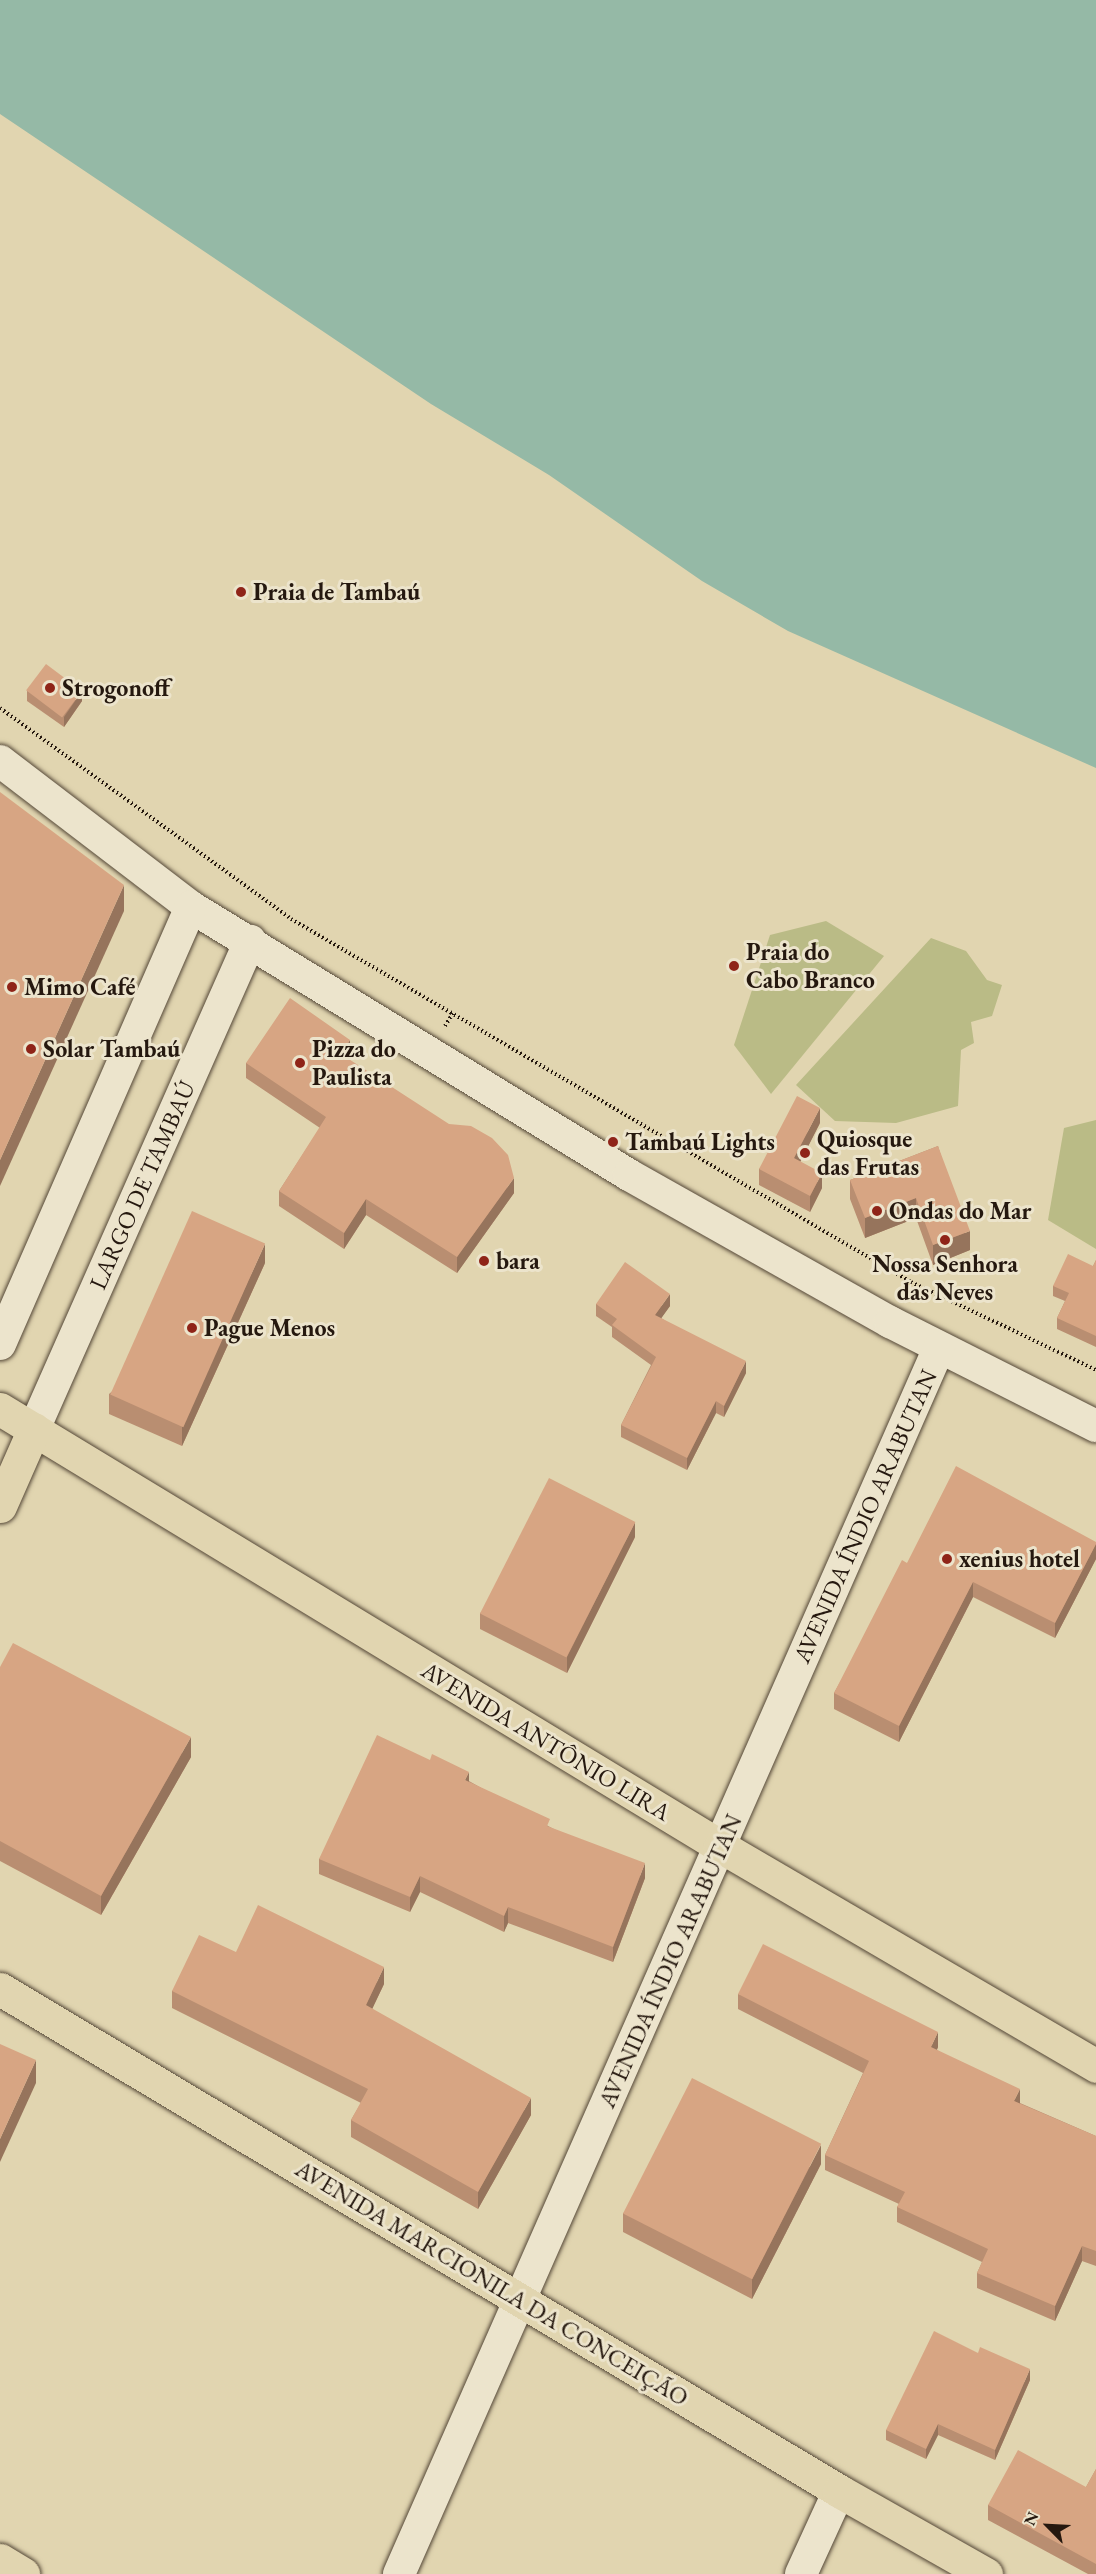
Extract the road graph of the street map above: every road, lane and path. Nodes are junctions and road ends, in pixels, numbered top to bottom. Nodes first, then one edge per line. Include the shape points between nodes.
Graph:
1 (0, 708) edge
2 (0, 761) edge
3 (191, 907) junction
4 (250, 941) junction
5 (0, 1344) edge
6 (939, 1348) junction
7 (1096, 1370) edge
8 (0, 1409) edge
9 (1096, 1426) edge
10 (34, 1430) junction
11 (0, 1506) edge
12 (720, 1846) junction
13 (0, 1989) edge
14 (1096, 2066) edge
15 (521, 2299) junction
16 (839, 2491) junction
17 (0, 2560) edge
18 (23, 2574) edge
19 (399, 2574) edge
20 (801, 2574) edge
21 (986, 2574) edge

1 - 7 path via 291,919 911,1282
2 - 3 street
3 - 4 street
3 - 5 street
4 - 6 street via 629,1175
4 - 10 street, LARGO DE TAMBAÚ
6 - 9 street
6 - 12 street, AVENIDA ÍNDIO ARABUTAN
8 - 10 main road, AVENIDA ANTÔNIO LIRA
10 - 11 main road
10 - 12 main road, AVENIDA ANTÔNIO LIRA
12 - 14 main road, AVENIDA ANTÔNIO LIRA
12 - 15 street, AVENIDA ÍNDIO ARABUTAN
13 - 15 main road, AVENIDA MARCIONILA DA CONCEIÇÃO
15 - 16 main road, AVENIDA MARCIONILA DA CONCEIÇÃO
15 - 19 street, AVENIDA ÍNDIO ARABUTAN
16 - 20 street
16 - 21 main road, AVENIDA MARCIONILA DA CONCEIÇÃO
17 - 18 main road

